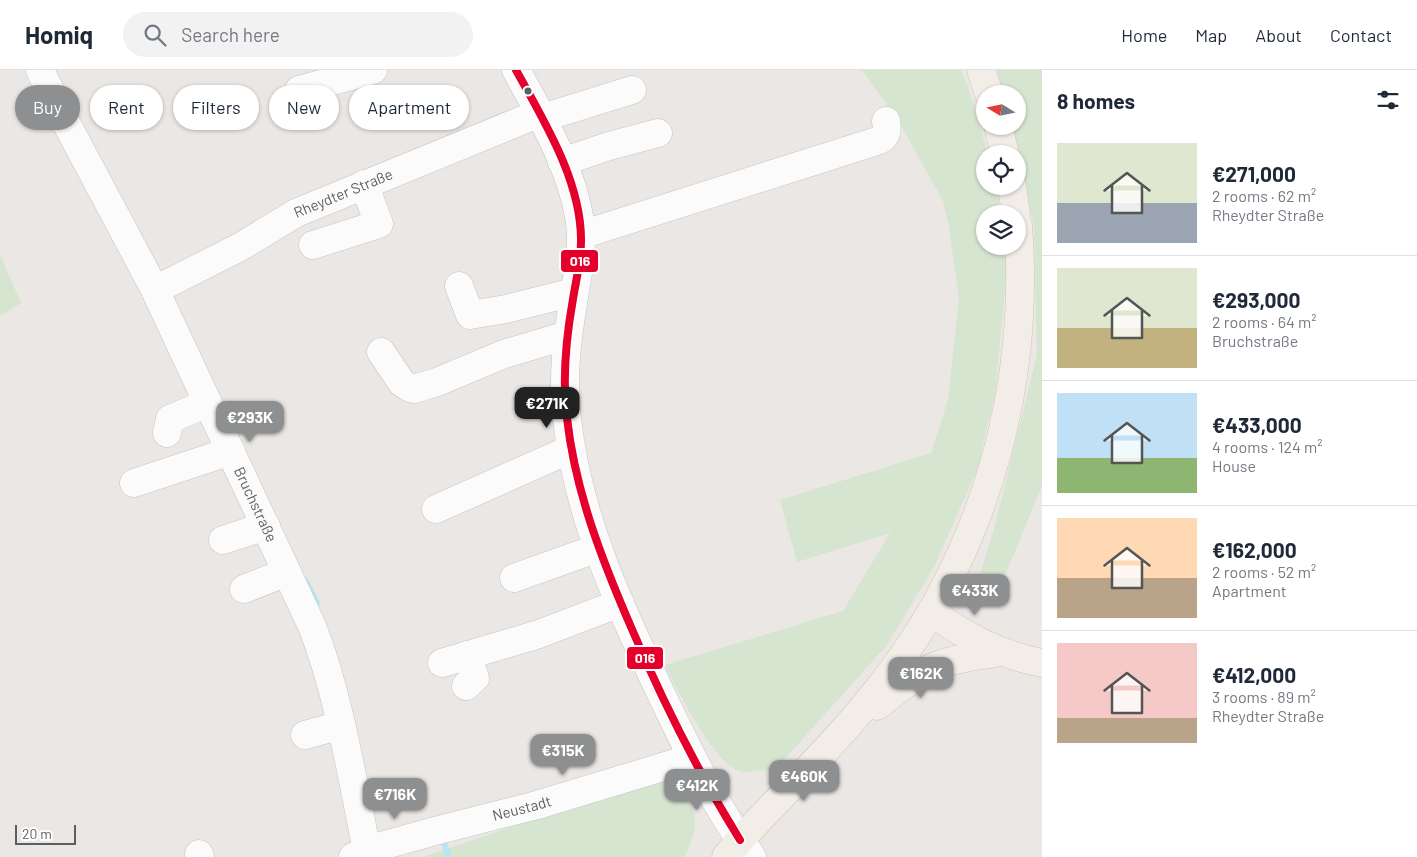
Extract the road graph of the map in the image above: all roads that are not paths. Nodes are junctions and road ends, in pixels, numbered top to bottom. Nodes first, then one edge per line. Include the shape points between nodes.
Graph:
1 (40, 70) edge
2 (373, 70) edge
3 (516, 70) edge
4 (981, 70) edge
5 (318, 85) edge
6 (628, 85) dead end
7 (986, 85) edge
8 (539, 113) junction
9 (886, 121) dead end
10 (658, 133) dead end
11 (562, 162) junction
12 (364, 184) junction
13 (581, 235) junction
14 (313, 245) dead end
15 (1020, 255) edge
16 (460, 286) dead end
17 (156, 290) junction
18 (574, 292) junction
19 (567, 341) junction
20 (381, 352) dead end
21 (434, 399) dead end
22 (208, 403) junction
23 (167, 433) dead end
24 (571, 449) junction
25 (230, 451) junction
26 (134, 483) dead end
27 (436, 509) dead end
28 (266, 526) junction
29 (223, 540) dead end
30 (598, 548) junction
31 (287, 572) junction
32 (514, 578) dead end
33 (244, 589) dead end
34 (620, 603) junction
35 (931, 612) junction
36 (1002, 652) junction
37 (1042, 663) edge
38 (466, 686) dead end
39 (341, 726) junction
40 (305, 735) dead end
41 (838, 736) junction
42 (692, 758) junction
43 (739, 851) edge
44 (360, 854) edge

1 - 17 street, Bruchstraße
2 - 5 street
3 - 8 street
4 - 7 main road
6 - 8 street, Rheydter Straße
8 - 11 street
8 - 12 street, Rheydter Straße
9 - 13 street via 887,132 877,141
10 - 11 street
11 - 13 street
12 - 14 street via 379,224
12 - 17 street, Rheydter Straße via 296,213 240,247
13 - 18 street
15 - 35 main road via 1020,310 1014,368 999,444 976,517
16 - 18 street via 470,315
17 - 22 street, Bruchstraße
18 - 19 street
19 - 20 street via 504,354 414,389 402,383
19 - 21 street
19 - 24 street via 565,388
22 - 23 street via 170,419
22 - 25 street, Bruchstraße
24 - 27 street
24 - 30 street
25 - 26 street
25 - 28 street, Bruchstraße
28 - 29 street
28 - 31 street, Bruchstraße
30 - 32 street
30 - 34 street
31 - 33 street
31 - 39 street, Bruchstraße via 327,665
34 - 38 street via 539,634 454,659 475,678
34 - 42 street
35 - 36 main road via 963,633
35 - 41 main road via 891,672
36 - 37 main road
36 - 41 main road via 961,659 930,669
39 - 40 street
39 - 44 street, Bruchstraße
41 - 43 main road
42 - 43 street
42 - 44 street, Neustadt

